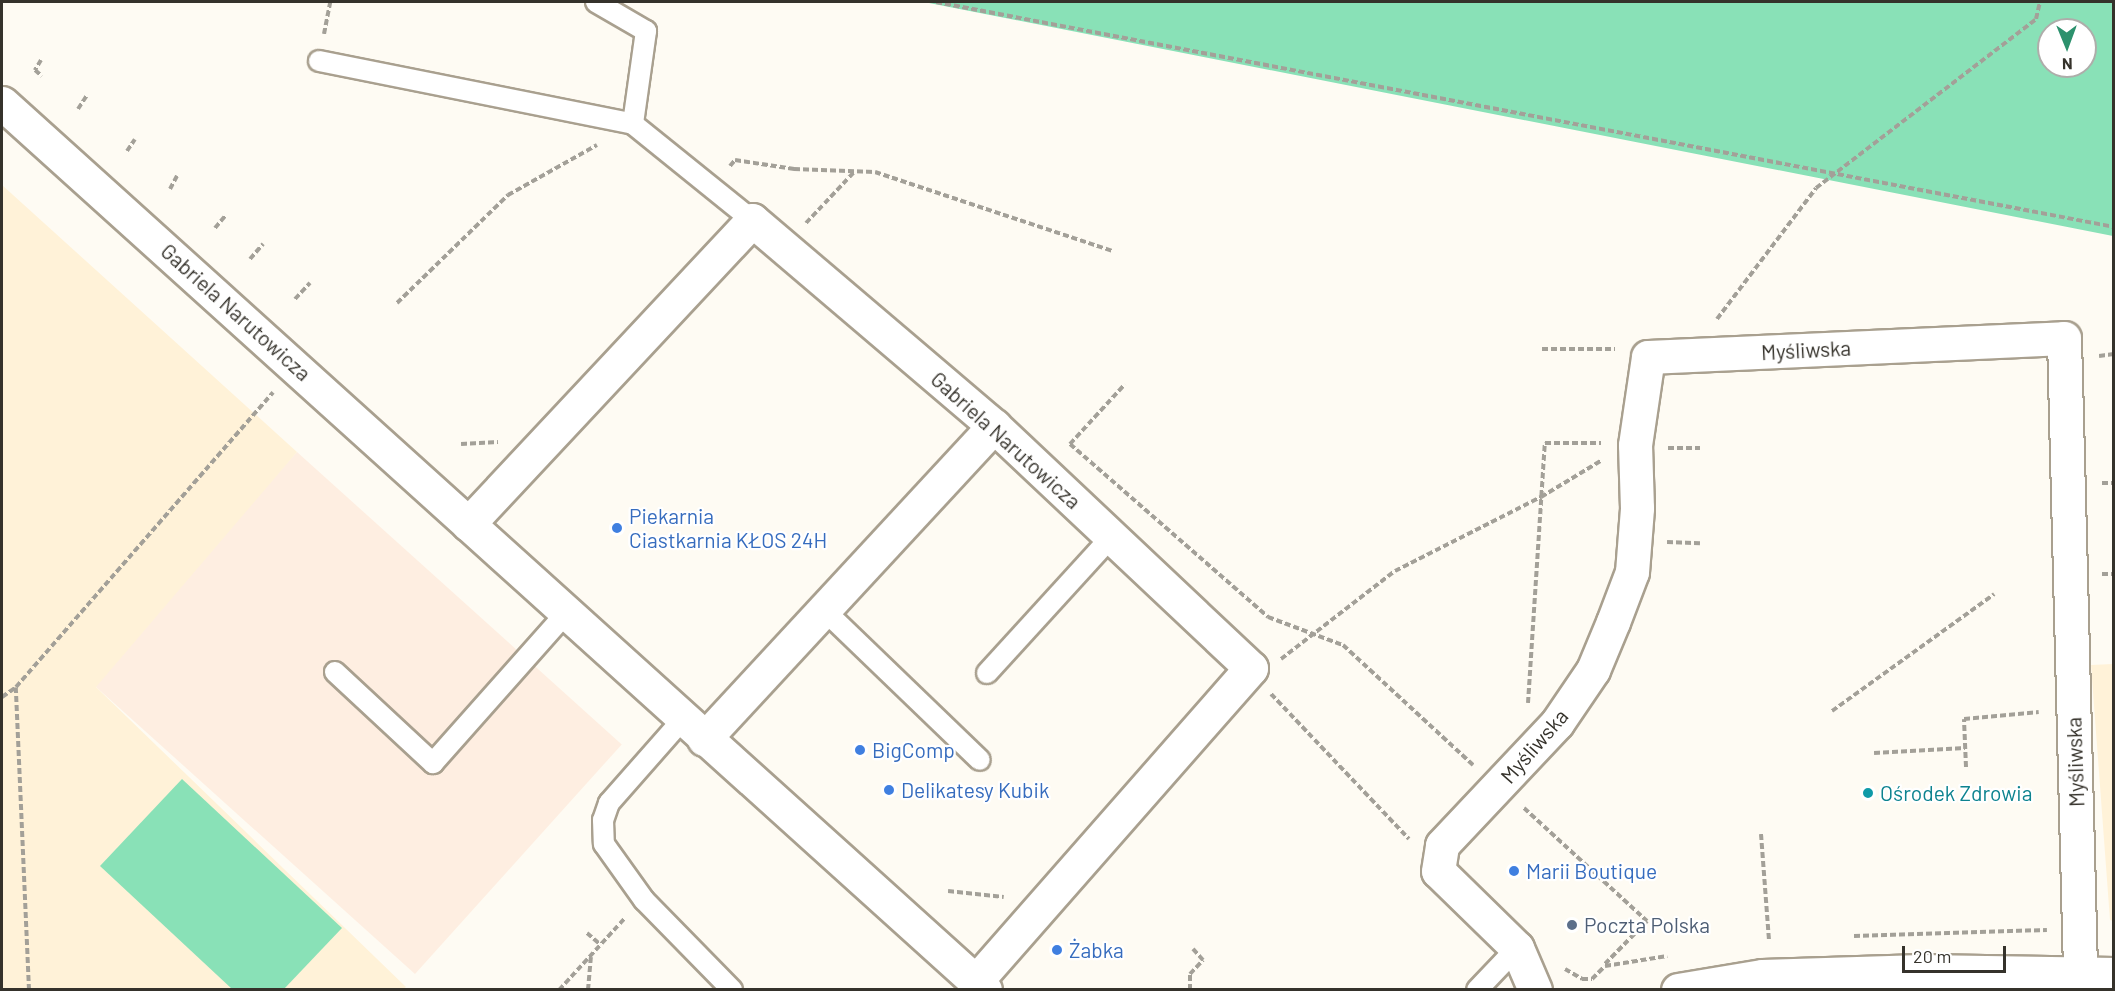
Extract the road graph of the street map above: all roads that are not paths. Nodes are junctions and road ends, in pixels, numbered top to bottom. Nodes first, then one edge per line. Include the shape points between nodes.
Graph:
1 (596, 2) edge
2 (319, 61) dead end
3 (2, 103) edge
4 (633, 124) junction
5 (752, 220) junction
6 (993, 426) junction
7 (468, 524) junction
8 (1112, 536) junction
9 (824, 610) junction
10 (567, 614) junction
11 (335, 672) dead end
12 (987, 673) dead end
13 (693, 729) junction
14 (980, 760) dead end
15 (1517, 948) junction
16 (2080, 971) junction
17 (2114, 974) edge
18 (981, 985) edge
19 (732, 990) edge
20 (1477, 990) edge
21 (1535, 990) edge
22 (1678, 990) edge

1 - 4 lane via 646,31
2 - 4 lane
3 - 7 street, Gabriela Narutowicza
4 - 5 lane
5 - 6 street, Gabriela Narutowicza
5 - 7 street
6 - 8 street, Gabriela Narutowicza
6 - 9 street
7 - 10 street, Gabriela Narutowicza
8 - 12 lane
8 - 18 street, Gabriela Narutowicza via 1254,672
9 - 13 street
9 - 14 lane
10 - 11 lane via 433,763
10 - 13 street, Gabriela Narutowicza
13 - 18 street, Gabriela Narutowicza
13 - 19 lane via 609,803 603,820 604,844 644,900
15 - 16 street, Myśliwska via 1438,870 1443,845 1509,796 1593,670 1632,573 1637,508 1635,445 1648,357 2064,338
15 - 20 lane
15 - 21 street
16 - 17 street
16 - 22 street via 1762,976

